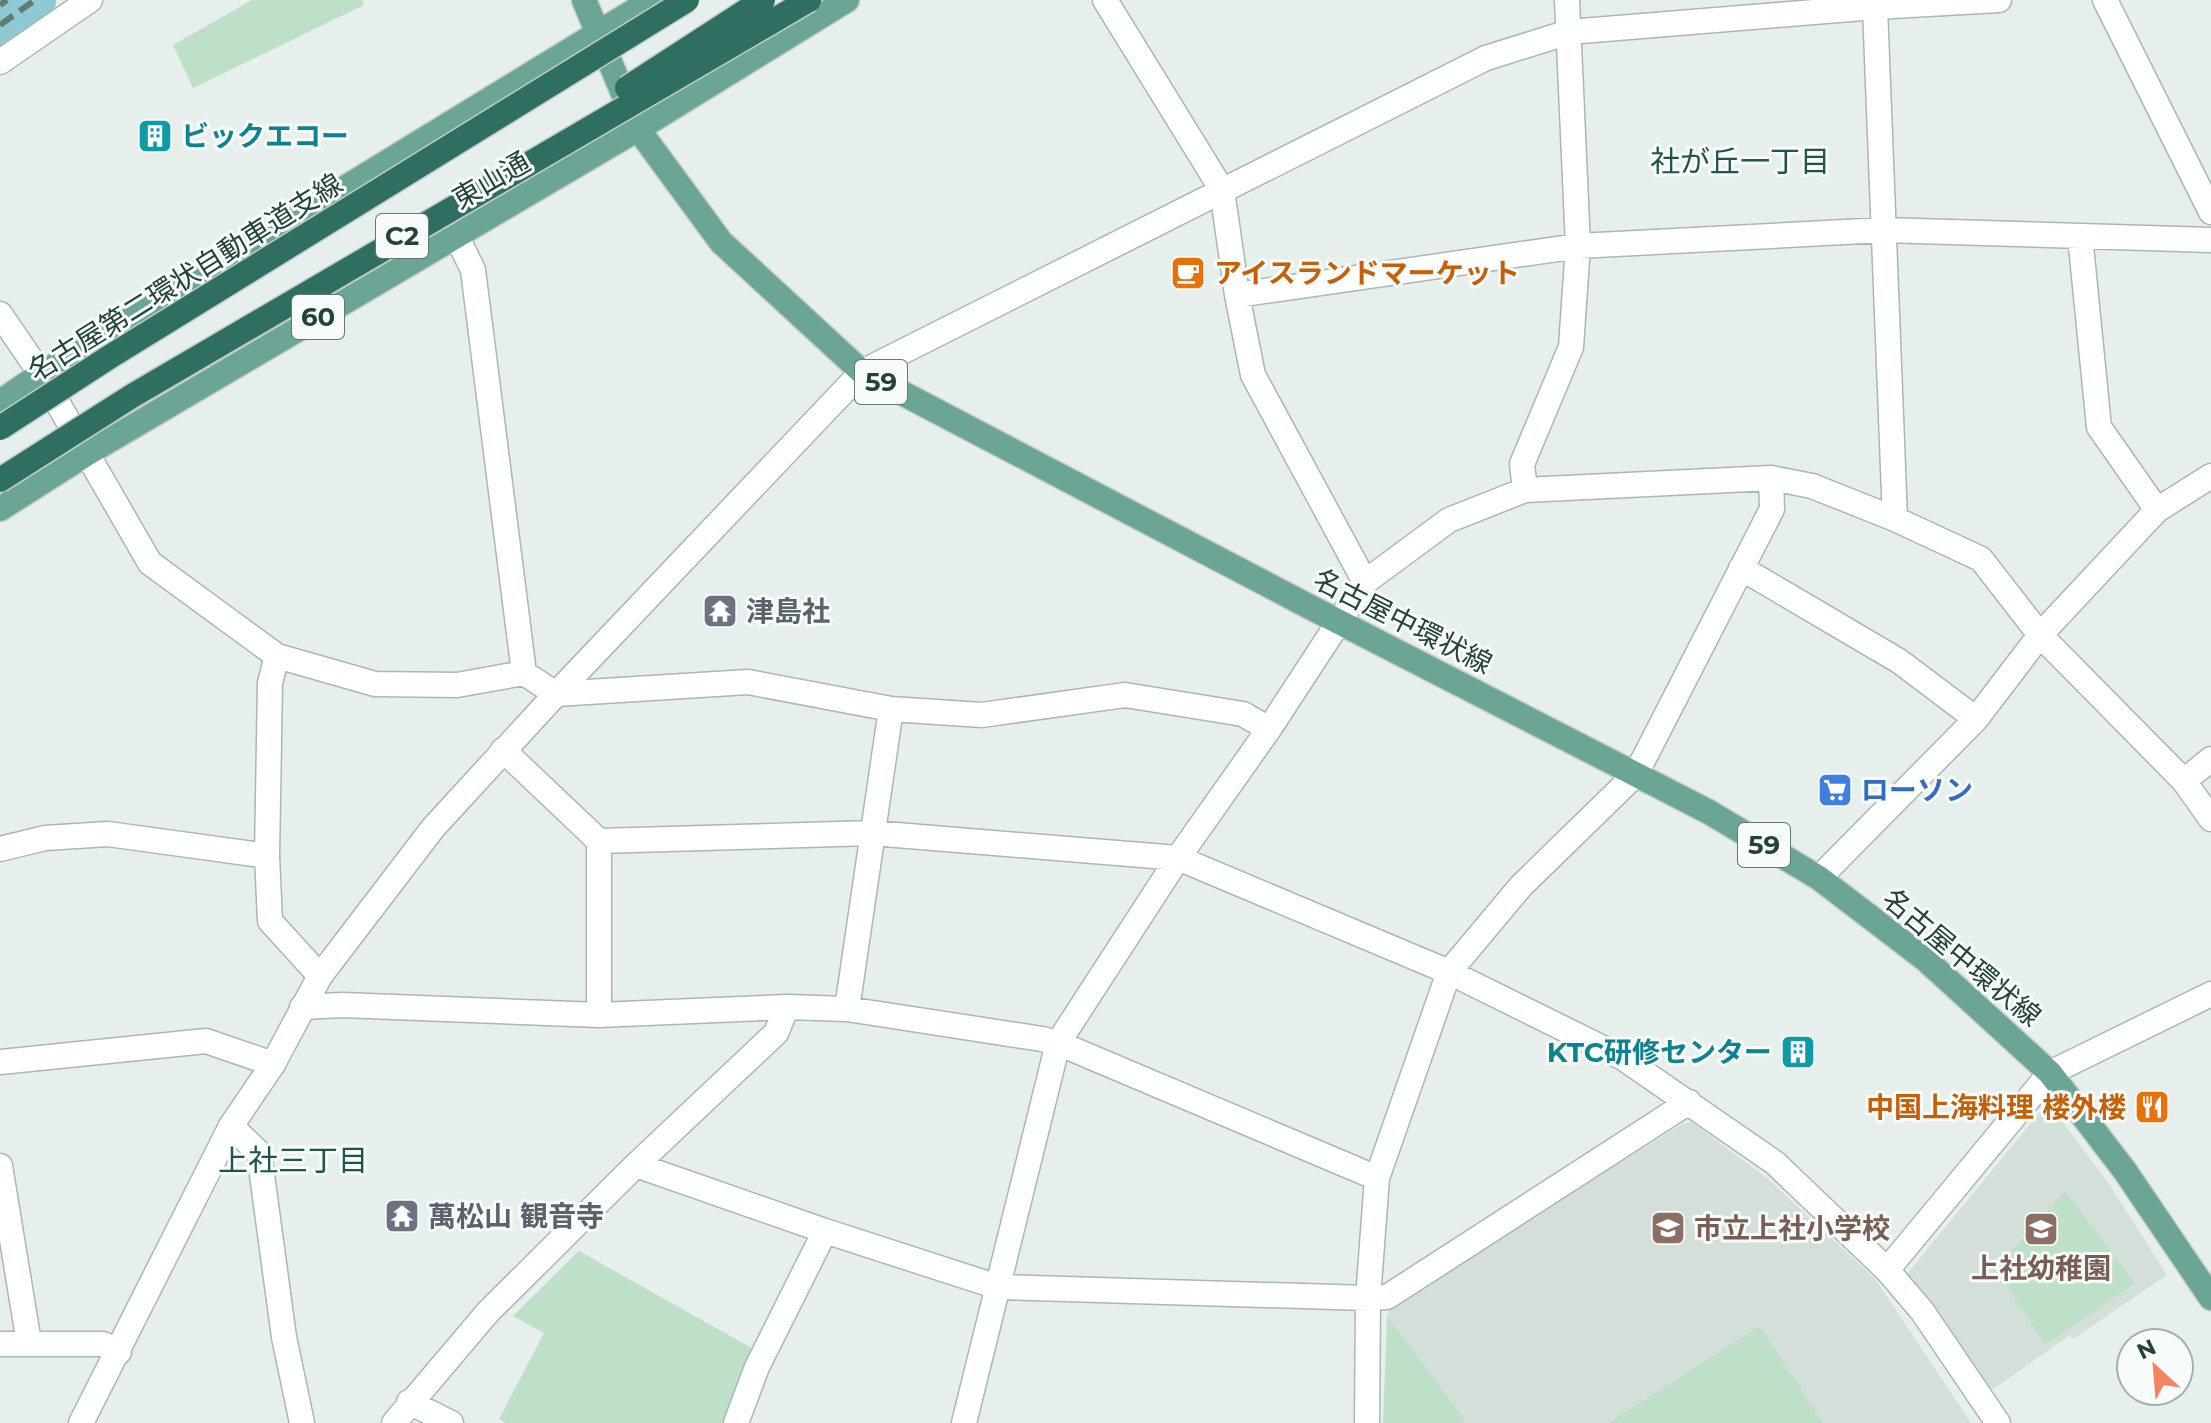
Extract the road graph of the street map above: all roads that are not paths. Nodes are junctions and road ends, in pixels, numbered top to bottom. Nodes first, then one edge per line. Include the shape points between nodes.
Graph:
1 (90, 0) edge
2 (584, 0) edge
3 (652, 0) edge
4 (687, 0) edge
5 (763, 0) edge
6 (809, 0) edge
7 (847, 0) edge
8 (1105, 0) edge
9 (1567, 0) edge
10 (1999, 0) edge
11 (2105, 0) edge
12 (1875, 7) junction
13 (598, 32) junction
14 (1569, 32) junction
15 (0, 62) edge
16 (638, 129) junction
17 (1222, 190) junction
18 (2211, 212) edge
19 (422, 225) junction
20 (1883, 230) junction
21 (456, 235) junction
22 (2080, 236) junction
23 (2211, 240) edge
24 (1578, 246) junction
25 (1237, 295) junction
26 (0, 314) edge
27 (862, 372) junction
28 (41, 374) junction
29 (0, 402) edge
30 (0, 428) edge
31 (88, 453) junction
32 (2211, 476) edge
33 (1771, 478) junction
34 (0, 480) edge
35 (1525, 490) junction
36 (0, 509) edge
37 (2157, 510) junction
38 (1895, 519) junction
39 (1741, 568) junction
40 (1365, 582) junction
41 (1337, 621) junction
42 (2040, 635) junction
43 (277, 656) junction
44 (524, 673) junction
45 (556, 694) junction
46 (891, 709) junction
47 (1976, 719) junction
48 (1269, 729) junction
49 (503, 750) junction
50 (2211, 759) edge
51 (1636, 774) junction
52 (2184, 781) junction
53 (2211, 819) edge
54 (872, 833) junction
55 (599, 841) junction
56 (0, 849) edge
57 (267, 856) junction
58 (1178, 858) junction
59 (1819, 878) junction
60 (1449, 972) junction
61 (320, 976) junction
62 (2211, 994) edge
63 (302, 1007) junction
64 (787, 1007) junction
65 (847, 1009) junction
66 (599, 1015) junction
67 (1058, 1043) junction
68 (0, 1062) edge
69 (273, 1064) junction
70 (2050, 1073) junction
71 (1689, 1102) junction
72 (231, 1126) junction
73 (636, 1165) junction
74 (0, 1166) edge
75 (1377, 1178) junction
76 (825, 1231) junction
77 (1887, 1270) junction
78 (998, 1287) junction
79 (1368, 1298) junction
80 (2211, 1298) edge
81 (29, 1343) junction
82 (0, 1344) edge
83 (119, 1352) junction
84 (409, 1402) junction
85 (81, 1423) edge
86 (302, 1423) edge
87 (394, 1423) edge
88 (451, 1423) edge
89 (736, 1423) edge
90 (964, 1423) edge
91 (1367, 1423) edge
92 (1998, 1423) edge

1 - 15 street
2 - 13 main road, 名古屋中環状線 / 59
3 - 13 main road
4 - 30 highway, 名古屋第二環状自動車道支線 / C2, bridge
5 - 19 highway, bridge
6 - 19 highway, C2, bridge
7 - 16 main road, 東山通 / 60
8 - 17 street
9 - 14 street
10 - 12 street
11 - 18 street
12 - 14 street
12 - 20 street
13 - 16 main road, 名古屋中環状線 / 59
13 - 28 main road
14 - 17 street via 1486,58
14 - 24 street
16 - 21 main road, 東山通 / 60
16 - 27 main road, 名古屋中環状線 / 59 via 721,242
17 - 25 street
17 - 27 street
19 - 34 highway, C2, bridge
20 - 22 street
20 - 24 street
20 - 38 street
21 - 31 main road, 東山通 / 60
21 - 44 street via 473,270
22 - 23 street
22 - 37 street via 2099,427
24 - 25 street
24 - 35 street via 1571,347 1522,464
25 - 40 street via 1253,375
26 - 28 street
27 - 41 main road, 名古屋中環状線 / 59
27 - 45 street
28 - 29 main road
28 - 31 street
31 - 36 main road, 東山通 / 60
31 - 43 street via 150,563
32 - 37 street
33 - 35 street
33 - 38 street via 1812,486
33 - 39 street via 1772,509
35 - 40 street via 1449,520
37 - 42 street
38 - 42 street via 1981,559
39 - 47 street via 1899,661
39 - 51 street
40 - 41 street
41 - 48 street
41 - 51 main road, 名古屋中環状線 / 59
42 - 47 street
42 - 52 street
43 - 44 street via 375,684 457,685
43 - 57 street via 270,683
44 - 45 street
45 - 46 street via 748,682
45 - 49 street
46 - 48 street via 982,715 1125,695 1243,714
46 - 54 street
47 - 59 street
48 - 58 street
49 - 55 street
49 - 61 street via 433,828
50 - 52 street
51 - 59 main road, 名古屋中環状線 / 59
51 - 60 street via 1521,886
52 - 53 street
54 - 55 street
54 - 58 street
54 - 65 street
55 - 66 street
56 - 57 street via 45,838 108,834
57 - 61 street via 270,921
58 - 60 street
58 - 67 street
59 - 70 main road, 名古屋中環状線 / 59 via 1925,959
60 - 71 street via 1623,1058
60 - 75 street
61 - 63 street
62 - 70 street
63 - 66 street
63 - 69 street
64 - 65 street
64 - 66 street
64 - 73 street via 776,1033
65 - 67 street
67 - 75 street
67 - 78 street
68 - 69 street via 206,1041
69 - 72 street
70 - 77 street
70 - 80 main road, 名古屋中環状線 / 59
71 - 77 street via 1775,1163
71 - 79 street via 1387,1297
72 - 83 street
72 - 86 street via 259,1153 284,1337
73 - 76 street
73 - 84 street via 488,1312
74 - 81 street
75 - 79 street
76 - 78 street
76 - 89 street via 757,1367
77 - 92 street via 1922,1311
78 - 79 street
78 - 90 street
79 - 91 street
81 - 82 street
81 - 83 street via 103,1344
83 - 85 street
84 - 87 street
84 - 88 street

